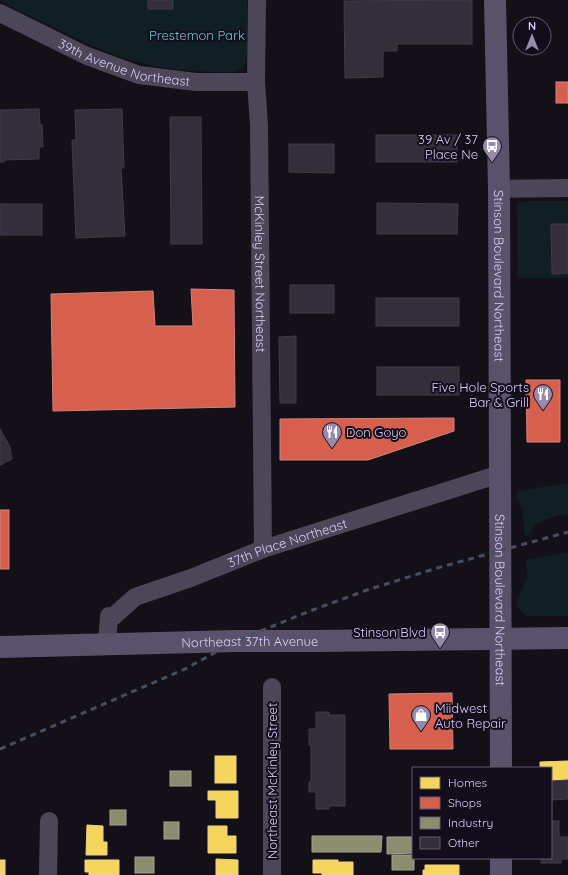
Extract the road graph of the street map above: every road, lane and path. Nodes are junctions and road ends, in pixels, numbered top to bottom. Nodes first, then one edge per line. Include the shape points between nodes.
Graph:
1 (257, 0) edge
2 (495, 0) edge
3 (0, 13) edge
4 (256, 82) junction
5 (568, 188) edge
6 (498, 189) junction
7 (500, 474) junction
8 (263, 549) junction
9 (568, 638) edge
10 (500, 640) junction
11 (107, 644) junction
12 (0, 647) edge
13 (272, 687) dead end
14 (500, 767) edge
15 (49, 821) dead end
16 (501, 859) edge
17 (48, 875) edge
18 (272, 875) edge
19 (501, 875) edge

1 - 4 street, McKinley Street Northeast
2 - 6 street, Stinson Boulevard Northeast
3 - 4 street, 39th Avenue Northeast via 87,56 139,75 196,82
4 - 8 street, McKinley Street Northeast via 259,125
5 - 6 street
6 - 7 street, Stinson Boulevard Northeast
7 - 8 street, 37th Place Northeast
7 - 10 street, Stinson Boulevard Northeast
8 - 11 street, 37th Place Northeast via 135,597 114,616 109,616
9 - 10 street, Northeast 37th Avenue
10 - 11 street, Northeast 37th Avenue via 236,640
10 - 14 street, Stinson Boulevard Northeast
11 - 12 street, Northeast 37th Avenue
13 - 18 street, Northeast McKinley Street
15 - 17 street
16 - 19 street

